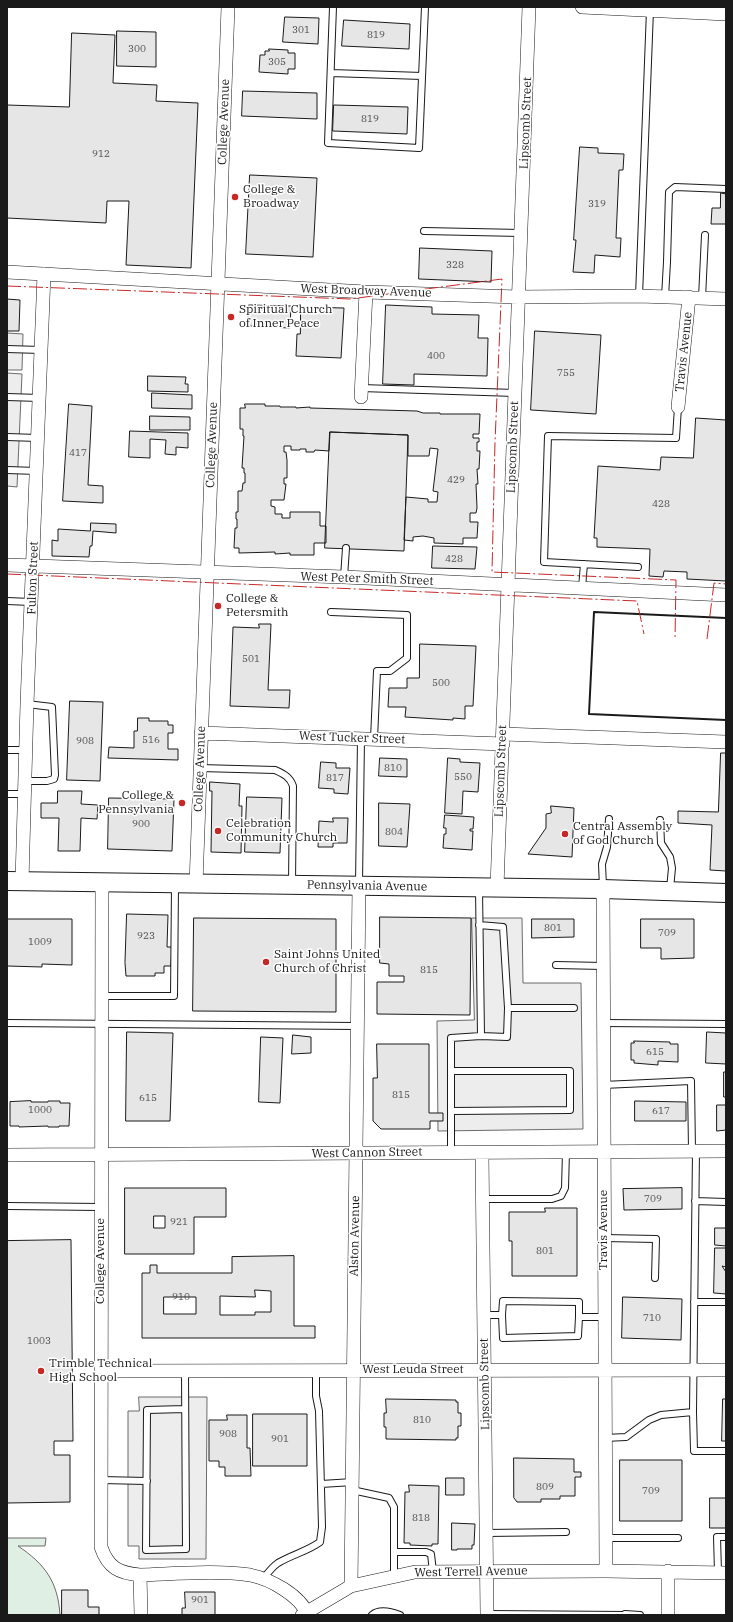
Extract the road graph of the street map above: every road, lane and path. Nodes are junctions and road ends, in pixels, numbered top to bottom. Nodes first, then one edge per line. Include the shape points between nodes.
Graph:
1 (228, 7) edge
2 (333, 7) edge
3 (425, 7) edge
4 (530, 7) edge
5 (582, 7) edge
6 (622, 8) edge
7 (665, 9) edge
8 (650, 10) junction
9 (726, 14) edge
10 (331, 73) junction
11 (422, 76) junction
12 (726, 189) edge
13 (424, 231) dead end
14 (521, 233) junction
15 (704, 235) dead end
16 (7, 272) edge
17 (44, 274) junction
18 (218, 285) junction
19 (366, 292) junction
20 (518, 296) junction
21 (639, 296) junction
22 (665, 296) junction
23 (696, 298) junction
24 (726, 299) edge
25 (7, 349) edge
26 (42, 350) junction
27 (361, 392) joint
28 (515, 393) junction
29 (7, 397) edge
30 (40, 398) junction
31 (678, 407) joint
32 (7, 437) edge
33 (38, 438) junction
34 (7, 470) edge
35 (37, 471) junction
36 (346, 548) dead end
37 (584, 564) junction
38 (7, 565) edge
39 (33, 566) junction
40 (638, 566) dead end
41 (207, 573) junction
42 (344, 578) junction
43 (508, 585) junction
44 (582, 588) junction
45 (726, 595) edge
46 (7, 601) edge
47 (32, 602) junction
48 (331, 612) dead end
49 (27, 704) junction
50 (201, 733) junction
51 (368, 739) junction
52 (503, 739) junction
53 (726, 742) edge
54 (7, 750) edge
55 (26, 750) junction
56 (200, 768) junction
57 (25, 788) junction
58 (7, 794) edge
59 (609, 819) dead end
60 (660, 820) dead end
61 (14, 881) edge
62 (102, 882) junction
63 (175, 883) junction
64 (196, 884) junction
65 (292, 885) junction
66 (359, 886) junction
67 (479, 887) junction
68 (497, 887) junction
69 (603, 889) junction
70 (670, 891) junction
71 (726, 893) edge
72 (479, 925) junction
73 (556, 965) dead end
74 (603, 966) junction
75 (102, 996) junction
76 (508, 1008) junction
77 (574, 1008) dead end
78 (7, 1023) edge
79 (102, 1023) junction
80 (604, 1023) junction
81 (726, 1024) edge
82 (357, 1026) junction
83 (481, 1036) junction
84 (451, 1071) junction
85 (604, 1085) junction
86 (451, 1111) junction
87 (694, 1151) junction
88 (726, 1151) edge
89 (451, 1152) junction
90 (566, 1152) junction
91 (604, 1152) junction
92 (482, 1153) junction
93 (356, 1154) junction
94 (7, 1155) edge
95 (101, 1155) junction
96 (483, 1199) junction
97 (696, 1201) junction
98 (726, 1202) edge
99 (7, 1206) edge
100 (101, 1207) junction
101 (604, 1238) junction
102 (655, 1278) dead end
103 (694, 1302) junction
104 (726, 1302) edge
105 (484, 1315) junction
106 (502, 1315) junction
107 (579, 1317) junction
108 (605, 1317) junction
109 (101, 1370) junction
110 (185, 1370) junction
111 (316, 1370) junction
112 (354, 1370) junction
113 (485, 1370) junction
114 (605, 1370) junction
115 (693, 1370) junction
116 (726, 1370) edge
117 (186, 1409) junction
118 (693, 1412) junction
119 (606, 1438) junction
120 (726, 1451) edge
121 (100, 1480) junction
122 (147, 1481) junction
123 (321, 1484) junction
124 (352, 1486) junction
125 (566, 1532) dead end
126 (486, 1533) junction
127 (726, 1537) edge
128 (606, 1538) junction
129 (678, 1538) dead end
130 (394, 1552) junction
131 (487, 1571) junction
132 (606, 1571) junction
133 (668, 1571) junction
134 (432, 1572) junction
135 (722, 1572) edge
136 (140, 1575) junction
137 (394, 1576) junction
138 (263, 1580) junction
139 (351, 1586) junction
140 (306, 1614) edge
141 (487, 1614) edge
142 (140, 1615) edge
143 (372, 1615) edge
144 (400, 1615) edge
145 (625, 1615) edge
146 (640, 1615) edge
147 (668, 1615) edge

1 - 18 street, College Avenue
2 - 10 lane
3 - 11 lane
4 - 14 street, Lipscomb Street
5 - 6 street
6 - 8 street
7 - 8 street
7 - 9 street
8 - 21 lane
10 - 11 lane
10 - 11 lane via 328,143 419,148
12 - 22 lane via 675,187 669,192
13 - 14 lane
14 - 20 street, Lipscomb Street
15 - 23 lane
16 - 17 street, West Broadway Avenue
17 - 18 street, West Broadway Avenue
17 - 26 street, Fulton Street
18 - 19 street, West Broadway Avenue
18 - 41 street, College Avenue
19 - 20 street, West Broadway Avenue
19 - 27 street
20 - 21 street, West Broadway Avenue
20 - 28 street, Lipscomb Street
21 - 22 street, West Broadway Avenue
22 - 23 street, West Broadway Avenue
23 - 24 street, West Broadway Avenue
23 - 31 street, Travis Avenue
25 - 26 lane
26 - 30 street, Fulton Street
27 - 28 lane
28 - 43 street, Lipscomb Street
29 - 30 lane
30 - 33 street, Fulton Street
31 - 37 lane via 676,438 548,436 544,562
32 - 33 lane
33 - 35 street, Fulton Street
34 - 35 lane
35 - 39 street, Fulton Street
36 - 42 lane
37 - 40 lane
37 - 44 lane
38 - 39 street, West Peter Smith Street
39 - 41 street, West Peter Smith Street
39 - 47 street, Fulton Street
41 - 42 street, West Peter Smith Street
41 - 50 street, College Avenue
42 - 43 street, West Peter Smith Street
43 - 44 street, West Peter Smith Street
43 - 52 street, Lipscomb Street
44 - 45 street, West Peter Smith Street
46 - 47 lane
47 - 49 street, Fulton Street
48 - 51 lane via 407,615 407,658 390,671 376,671
49 - 55 street, Fulton Street
49 - 57 lane via 52,707 55,775 54,779
50 - 51 street, West Tucker Street
50 - 56 street, College Avenue
51 - 52 street, West Tucker Street
51 - 66 lane
52 - 53 street, West Tucker Street
52 - 68 street, Lipscomb Street
54 - 55 lane
55 - 57 street, Fulton Street
56 - 64 street, College Avenue
56 - 65 lane via 276,770 291,780
57 - 58 lane
57 - 61 street, Fulton Street
59 - 69 lane via 608,847 602,864
60 - 70 lane via 661,843 670,857 672,868
61 - 62 street, Pennsylvania Avenue
62 - 63 street, Pennsylvania Avenue
62 - 75 street, College Avenue
63 - 64 street, Pennsylvania Avenue
63 - 75 lane via 174,996
64 - 65 street, Pennsylvania Avenue
65 - 66 street, Pennsylvania Avenue
66 - 67 street, Pennsylvania Avenue
66 - 82 street, Alston Avenue
67 - 68 street, Pennsylvania Avenue
67 - 72 lane
68 - 69 street, Pennsylvania Avenue
69 - 70 street, Pennsylvania Avenue
69 - 74 street, Travis Avenue
70 - 71 street, Pennsylvania Avenue
72 - 76 lane via 503,927
72 - 83 lane
73 - 74 lane
74 - 80 street, Travis Avenue
75 - 79 street, College Avenue
76 - 77 lane
76 - 83 lane via 508,1037
78 - 79 lane
79 - 82 lane
79 - 95 street, College Avenue
80 - 81 lane
80 - 85 street, Travis Avenue
82 - 93 street, Alston Avenue
83 - 84 lane via 451,1038
84 - 86 lane
84 - 86 lane via 570,1071 570,1110
85 - 87 lane via 691,1081
85 - 91 street, Travis Avenue
86 - 89 lane
87 - 88 street, West Cannon Street
87 - 91 street, West Cannon Street
87 - 97 lane
89 - 92 street, West Cannon Street
89 - 93 street, West Cannon Street
90 - 91 street, West Cannon Street
90 - 92 street, West Cannon Street
90 - 96 lane via 564,1188 561,1196 552,1199
91 - 101 street, Travis Avenue
92 - 96 street, Lipscomb Street
93 - 95 street, West Cannon Street
93 - 112 street, Alston Avenue
94 - 95 street, West Cannon Street
95 - 100 street, College Avenue
96 - 105 street, Lipscomb Street
97 - 98 lane
97 - 103 lane
99 - 100 lane
100 - 109 street, College Avenue
101 - 102 lane via 656,1239
101 - 108 street, Travis Avenue
103 - 104 lane
103 - 115 lane
105 - 106 lane
105 - 113 street, Lipscomb Street
106 - 107 lane via 503,1301 579,1302
106 - 107 lane via 503,1338 578,1336
107 - 108 lane
108 - 114 street, Travis Avenue
109 - 110 street, West Leuda Street
109 - 121 street, College Avenue
110 - 111 street, West Leuda Street
110 - 117 lane
111 - 112 street, West Leuda Street
111 - 123 lane
112 - 113 street, West Leuda Street
112 - 124 street, Alston Avenue
113 - 114 street, West Leuda Street
113 - 126 street, Lipscomb Street
114 - 115 street, West Leuda Street
114 - 119 street, Travis Avenue
115 - 116 street, West Leuda Street
115 - 118 lane
117 - 122 lane via 147,1410
117 - 122 lane via 186,1549 146,1550
118 - 119 lane via 661,1414 626,1437
118 - 120 lane via 694,1451
119 - 128 street, Travis Avenue
121 - 122 lane
121 - 136 street, College Avenue via 100,1547 110,1564 118,1570
123 - 124 lane
123 - 138 lane via 320,1542 277,1564
124 - 130 lane via 389,1498 394,1507
124 - 139 street, Alston Avenue
125 - 126 lane
126 - 131 street, Lipscomb Street
127 - 135 lane via 717,1537
128 - 129 lane
128 - 132 street, Travis Avenue
130 - 134 lane via 430,1554
130 - 137 lane
131 - 132 street, West Terrell Avenue
131 - 134 street, West Terrell Avenue
131 - 141 street, Lipscomb Street
132 - 133 street, West Terrell Avenue
133 - 135 street, West Terrell Avenue
133 - 147 street
134 - 137 street, West Terrell Avenue
136 - 138 street, West Terrell Avenue via 214,1573 250,1575
136 - 142 street
137 - 139 street, West Terrell Avenue
138 - 140 street, West Terrell Avenue via 292,1594
139 - 140 street, West Terrell Avenue
141 - 145 lane
143 - 144 lane via 375,1612 392,1612
145 - 146 lane

